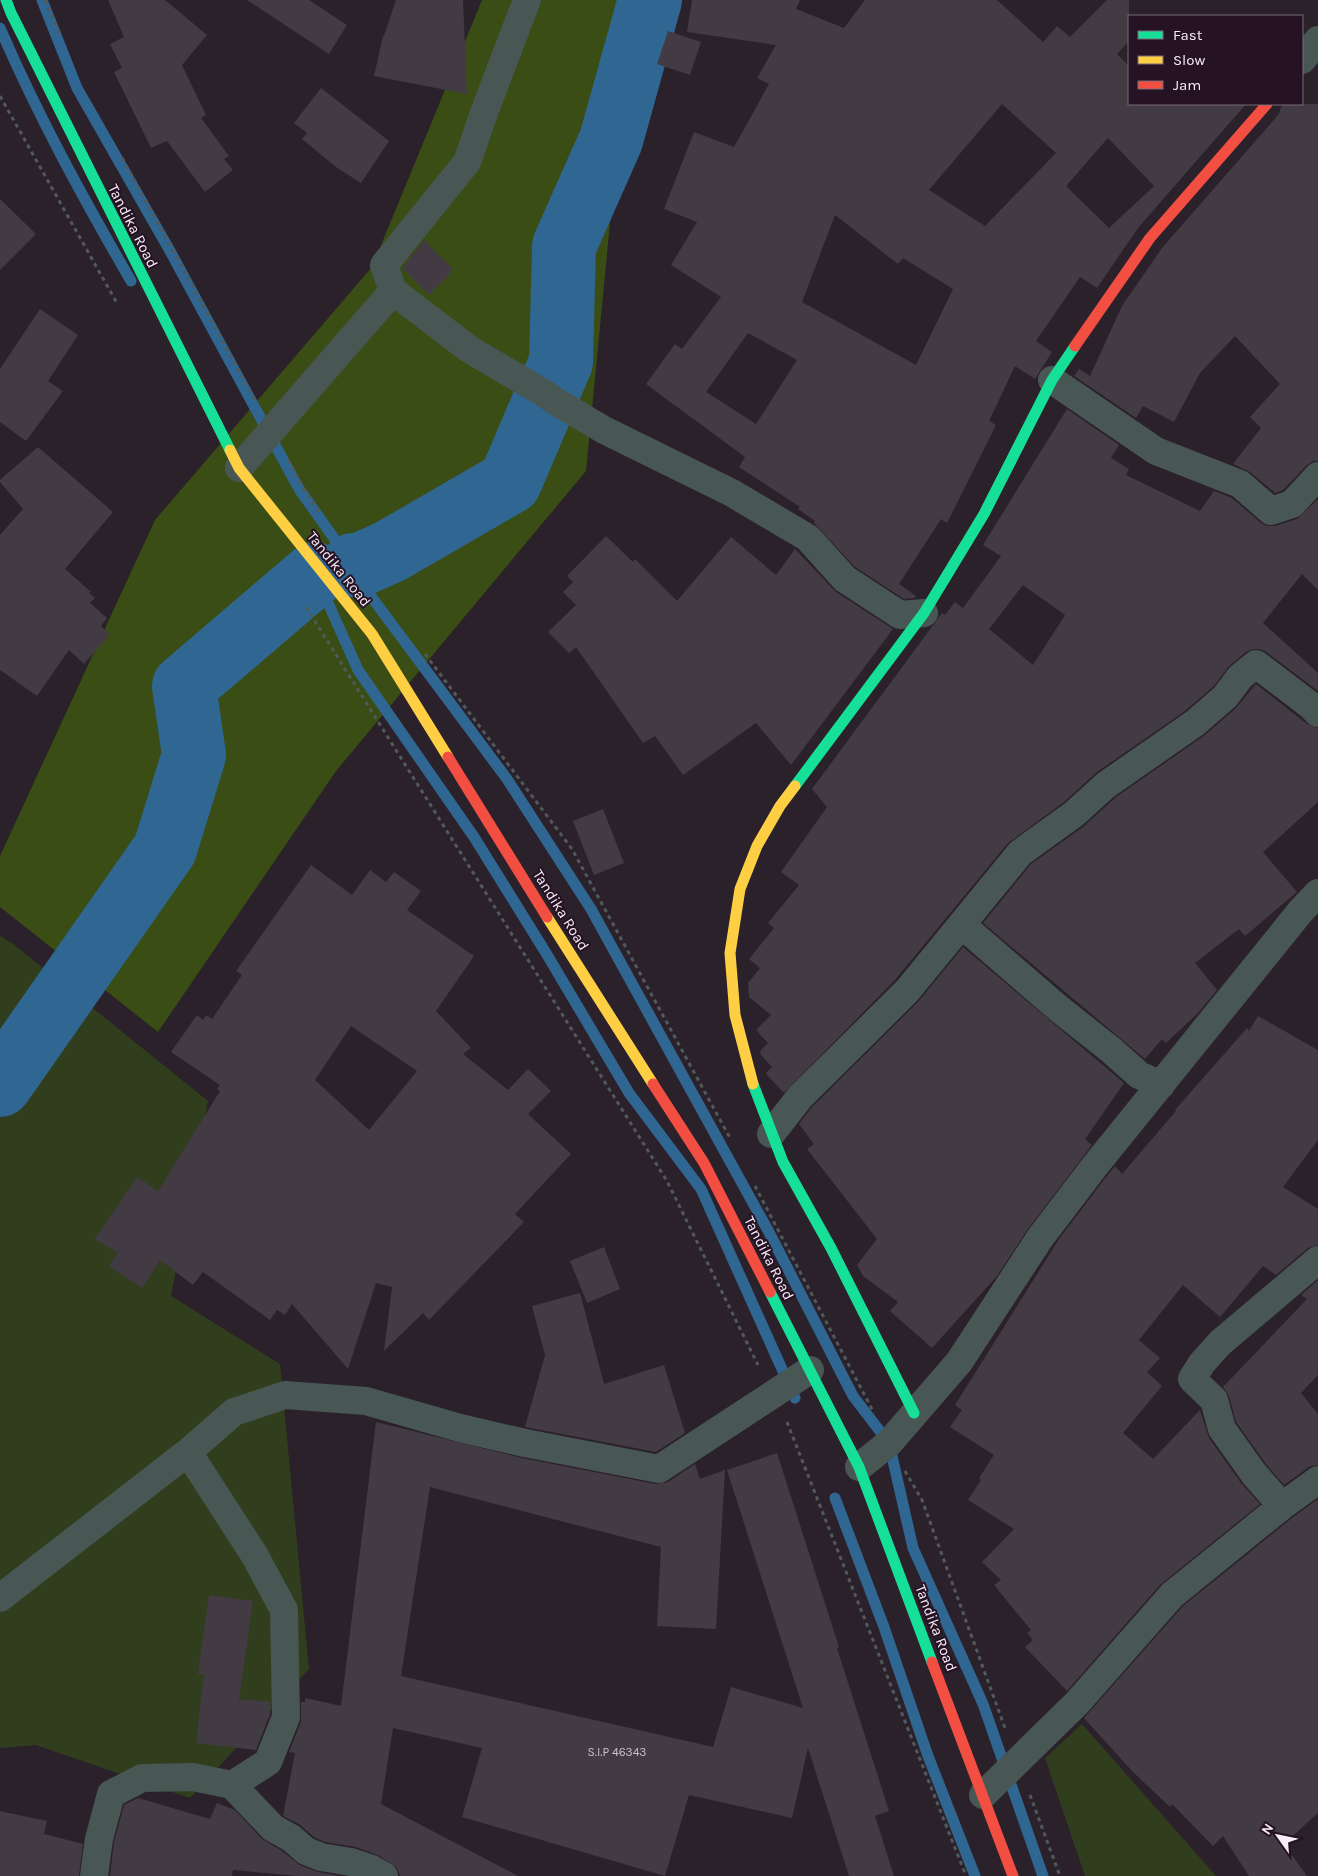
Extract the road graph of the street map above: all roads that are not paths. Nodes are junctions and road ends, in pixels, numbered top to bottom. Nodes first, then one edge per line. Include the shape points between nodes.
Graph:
1 (6, 0) edge
2 (526, 0) edge
3 (1318, 40) edge
4 (1303, 59) edge
5 (1266, 105) edge
6 (393, 291) junction
7 (1052, 380) junction
8 (239, 468) junction
9 (1318, 476) edge
10 (924, 613) junction
11 (1318, 713) edge
12 (1318, 893) edge
13 (962, 924) junction
14 (1161, 1085) junction
15 (771, 1134) junction
16 (1318, 1260) edge
17 (810, 1370) junction
18 (914, 1413) junction
19 (188, 1452) junction
20 (859, 1467) junction
21 (1318, 1480) edge
22 (1282, 1506) junction
23 (0, 1598) edge
24 (232, 1785) junction
25 (983, 1795) junction
26 (94, 1876) edge
27 (384, 1876) edge
28 (1013, 1876) edge

1 - 8 street, Tandika Road
2 - 6 street via 467,162 384,265
3 - 4 street
5 - 7 street via 1150,238
6 - 8 street
6 - 10 street via 469,349 555,401 604,430 732,493 808,538 845,579 900,615
7 - 9 street via 1156,451 1240,484 1271,511 1292,504
7 - 10 street via 984,514
8 - 17 street, Tandika Road via 377,642 704,1164
10 - 15 street via 780,806 757,846 740,889 730,952 735,1015 750,1075
11 - 13 street via 1256,664 1195,723 1106,785 1074,814 1020,853
12 - 14 street
13 - 14 street via 1138,1075
13 - 15 street via 907,991 800,1097
14 - 18 street via 1040,1238 960,1362
15 - 18 street
16 - 22 street via 1220,1343 1192,1379 1214,1400 1222,1430
17 - 19 street via 659,1469 460,1428 366,1401 285,1395 234,1412
17 - 20 street, Tandika Road
18 - 20 street via 890,1443
19 - 23 street
19 - 24 street via 255,1556 284,1610 286,1717 268,1762
20 - 25 street, Tandika Road
21 - 22 street
22 - 25 street via 1172,1595 1077,1704
24 - 26 street via 193,1777 142,1778 111,1794
24 - 27 street via 273,1828 306,1851 351,1862
25 - 28 street, Tandika Road

